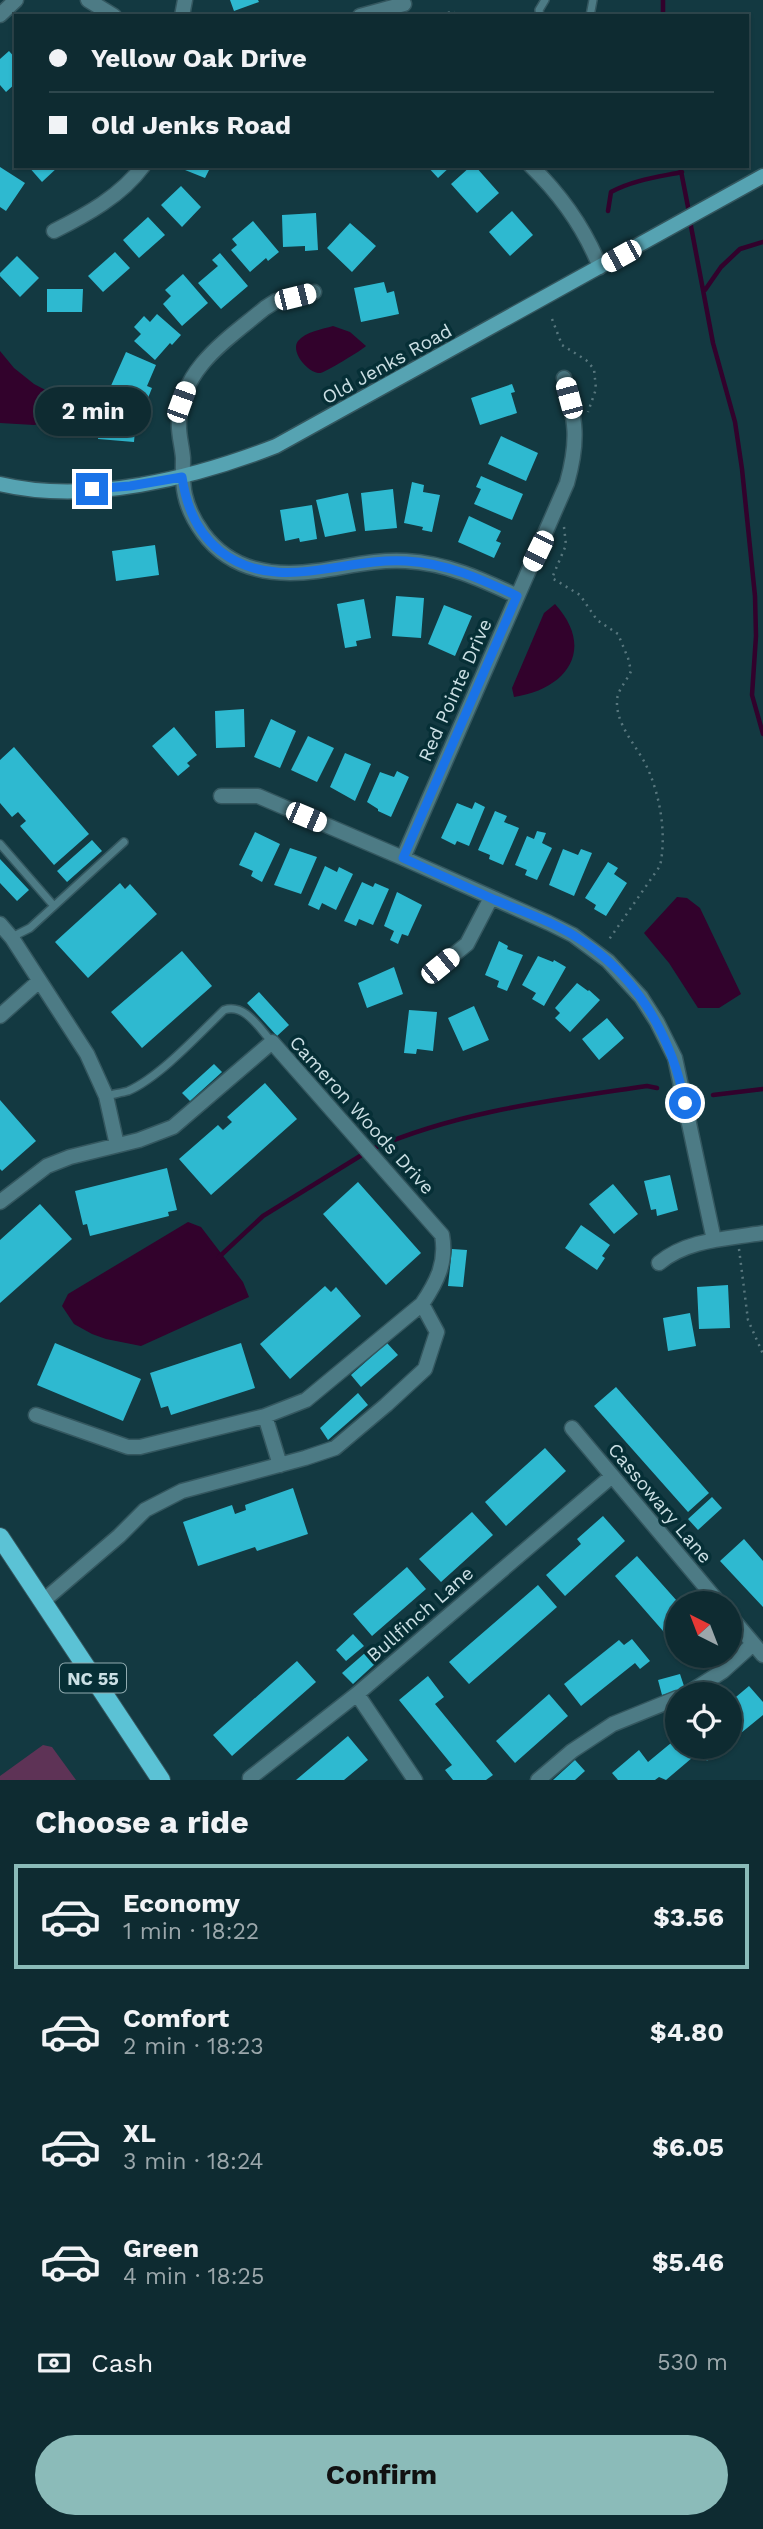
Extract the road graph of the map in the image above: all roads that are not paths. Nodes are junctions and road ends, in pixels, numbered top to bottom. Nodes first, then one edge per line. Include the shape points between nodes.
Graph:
1 (16, 0) edge
2 (88, 0) edge
3 (405, 7) edge
4 (111, 14) edge
5 (370, 14) edge
6 (0, 15) edge
7 (141, 168) edge
8 (533, 168) edge
9 (763, 176) edge
10 (54, 232) dead end
11 (600, 267) junction
12 (314, 292) dead end
13 (564, 379) dead end
14 (182, 477) junction
15 (0, 484) edge
16 (517, 596) junction
17 (221, 796) dead end
18 (124, 842) dead end
19 (0, 844) edge
20 (403, 858) junction
21 (491, 898) junction
22 (54, 906) junction
23 (0, 924) edge
24 (12, 938) junction
25 (440, 966) dead end
26 (38, 982) junction
27 (0, 1016) edge
28 (272, 1042) junction
29 (106, 1096) junction
30 (117, 1145) junction
31 (0, 1202) edge
32 (763, 1233) edge
33 (714, 1240) junction
34 (659, 1263) dead end
35 (422, 1304) junction
36 (36, 1416) dead end
37 (265, 1416) junction
38 (572, 1428) dead end
39 (280, 1465) junction
40 (612, 1476) junction
41 (0, 1536) edge
42 (709, 1591) edge
43 (43, 1602) junction
44 (742, 1631) edge
45 (753, 1644) junction
46 (763, 1655) edge
47 (706, 1682) edge
48 (357, 1694) junction
49 (665, 1703) edge
50 (250, 1778) dead end
51 (161, 1780) edge
52 (415, 1780) edge
53 (538, 1780) edge

1 - 6 street
2 - 4 street
3 - 5 street
7 - 10 street via 102,204
8 - 11 street via 576,218
9 - 11 street, Old Jenks Road
11 - 14 street, Old Jenks Road via 276,446
12 - 14 street via 265,308 194,372 179,419
13 - 16 street, Red Pointe Drive via 575,417 573,464
14 - 15 street, Old Jenks Road via 72,490
14 - 16 street via 197,523 214,546 241,565 274,573 387,561 428,563 462,571
16 - 20 street, Red Pointe Drive
17 - 20 street via 258,796
18 - 22 lane
19 - 22 lane
20 - 21 street
21 - 25 street via 467,944
21 - 33 street via 573,935 608,961 642,997 675,1058
22 - 24 lane
23 - 24 street
24 - 26 street
26 - 27 street
26 - 29 street via 87,1055
28 - 29 lane via 246,1014 232,1007 148,1078 127,1091
28 - 30 street, Cameron Woods Drive via 173,1127
28 - 35 street, Cameron Woods Drive via 442,1235 445,1251 440,1270
29 - 30 street
30 - 31 street, Cameron Woods Drive via 47,1166
32 - 33 street
33 - 34 street via 679,1249
35 - 37 street, Cameron Woods Drive via 323,1388
35 - 39 street via 437,1332 425,1369 335,1448
36 - 37 street, Cameron Woods Drive via 128,1447
37 - 39 street
38 - 40 street, Cassowary Lane
39 - 43 street via 182,1491 145,1510
40 - 42 street, Cassowary Lane
40 - 48 street, Bullfinch Lane
41 - 43 main road, NC 55
43 - 51 main road, NC 55
44 - 45 street
45 - 46 street
45 - 47 street
48 - 50 street, Bullfinch Lane
48 - 52 street
49 - 53 street via 613,1724

